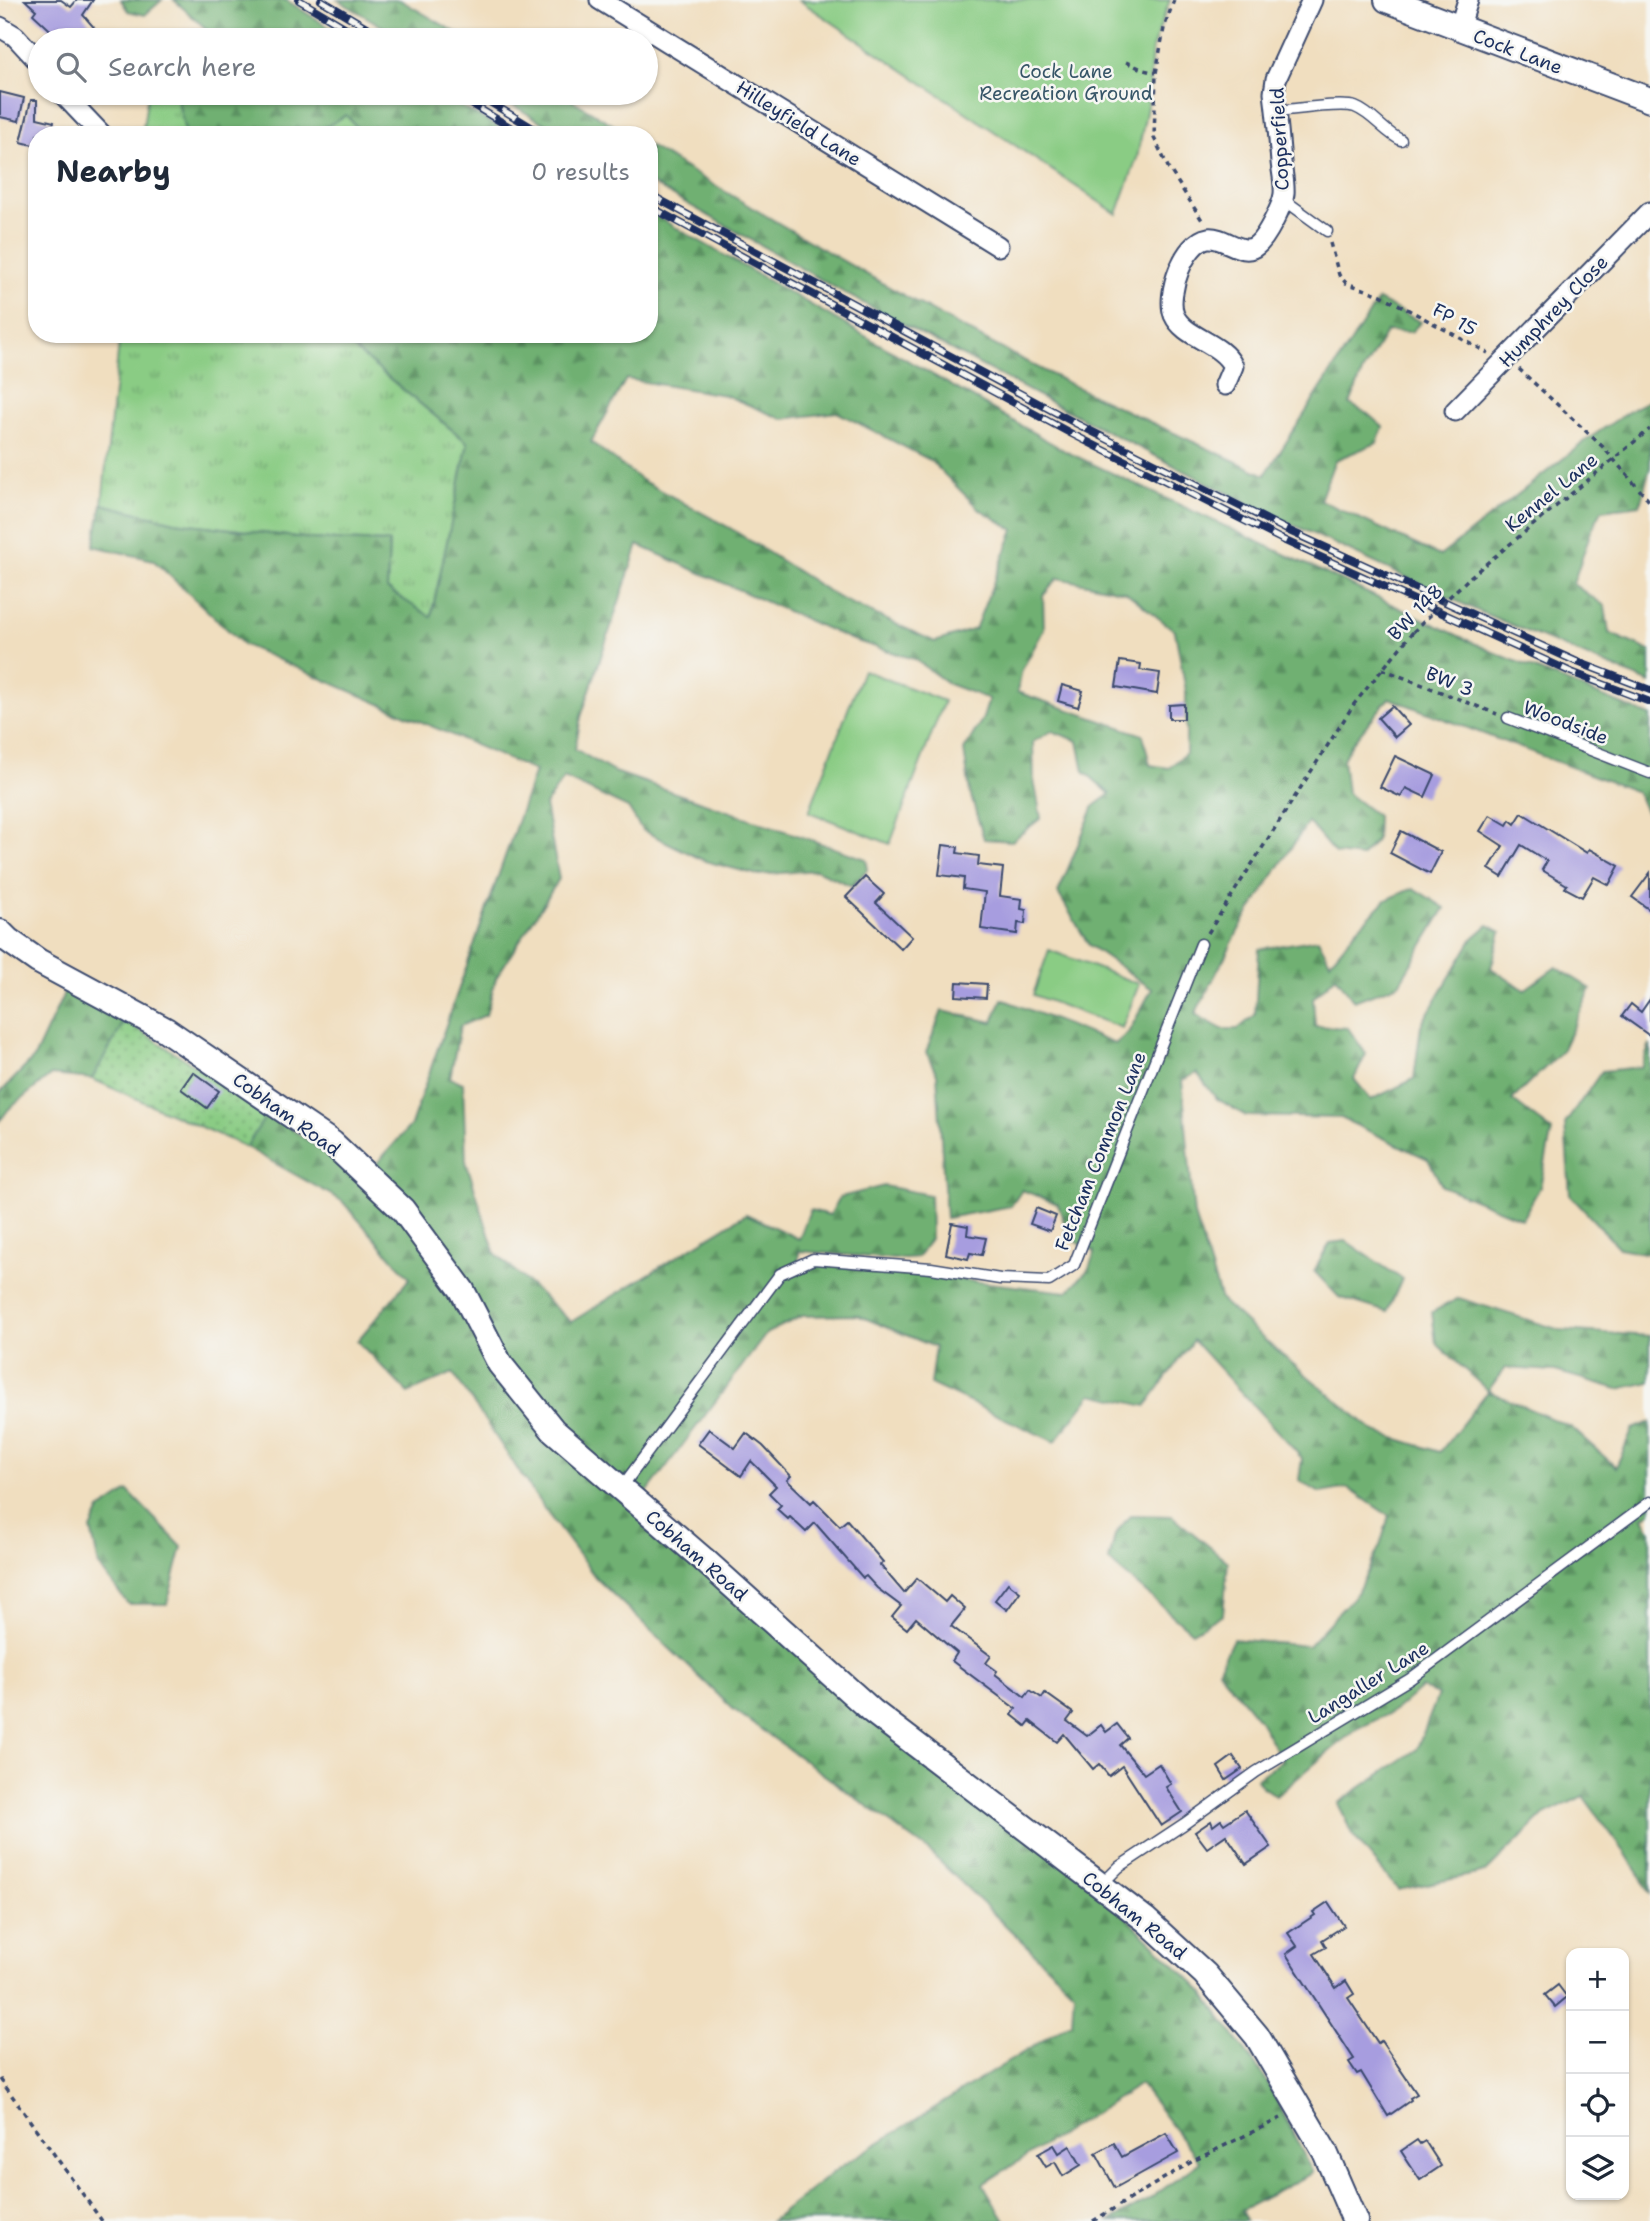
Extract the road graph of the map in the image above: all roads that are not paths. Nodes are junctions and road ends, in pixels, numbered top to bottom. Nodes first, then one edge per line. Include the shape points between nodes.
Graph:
1 (600, 0) edge
2 (1312, 0) edge
3 (1387, 0) edge
4 (1468, 0) edge
5 (0, 27) edge
6 (645, 28) edge
7 (1459, 29) junction
8 (658, 36) edge
9 (28, 51) edge
10 (1650, 100) edge
11 (73, 105) edge
12 (1276, 111) junction
13 (93, 126) edge
14 (1401, 140) dead end
15 (1283, 199) junction
16 (1650, 212) edge
17 (1326, 231) road end
18 (998, 246) dead end
19 (1225, 385) dead end
20 (1455, 411) dead end
21 (1508, 718) road end
22 (1650, 773) edge
23 (0, 932) edge
24 (1201, 944) road end
25 (620, 1488) junction
26 (1650, 1502) edge
27 (1101, 1885) junction
28 (1355, 2221) edge

1 - 6 street, Hilleyfield Lane
2 - 12 street, Copperfield via 1276,79
3 - 7 street, Cock Lane
4 - 7 street
5 - 9 street
7 - 10 street, Cock Lane
8 - 18 street, Hilleyfield Lane
11 - 13 street
12 - 14 lane via 1353,106
12 - 15 street, Copperfield
15 - 17 lane
15 - 19 street, Copperfield via 1255,248 1244,250 1216,238 1204,239 1195,245 1175,278 1171,303 1175,316 1228,357 1233,366
16 - 20 street, Humphrey Close
21 - 22 lane, Woodside
23 - 25 street, Cobham Road via 38,961 166,1030 332,1143 403,1210 463,1290 500,1364 553,1430
24 - 25 lane, Fetcham Common Lane via 1074,1265 1049,1280 813,1259 780,1274
25 - 27 street, Cobham Road via 872,1711
26 - 27 lane, Langaller Lane via 1410,1679 1256,1772 1119,1867
27 - 28 street, Cobham Road via 1205,1974 1257,2036 1325,2152

